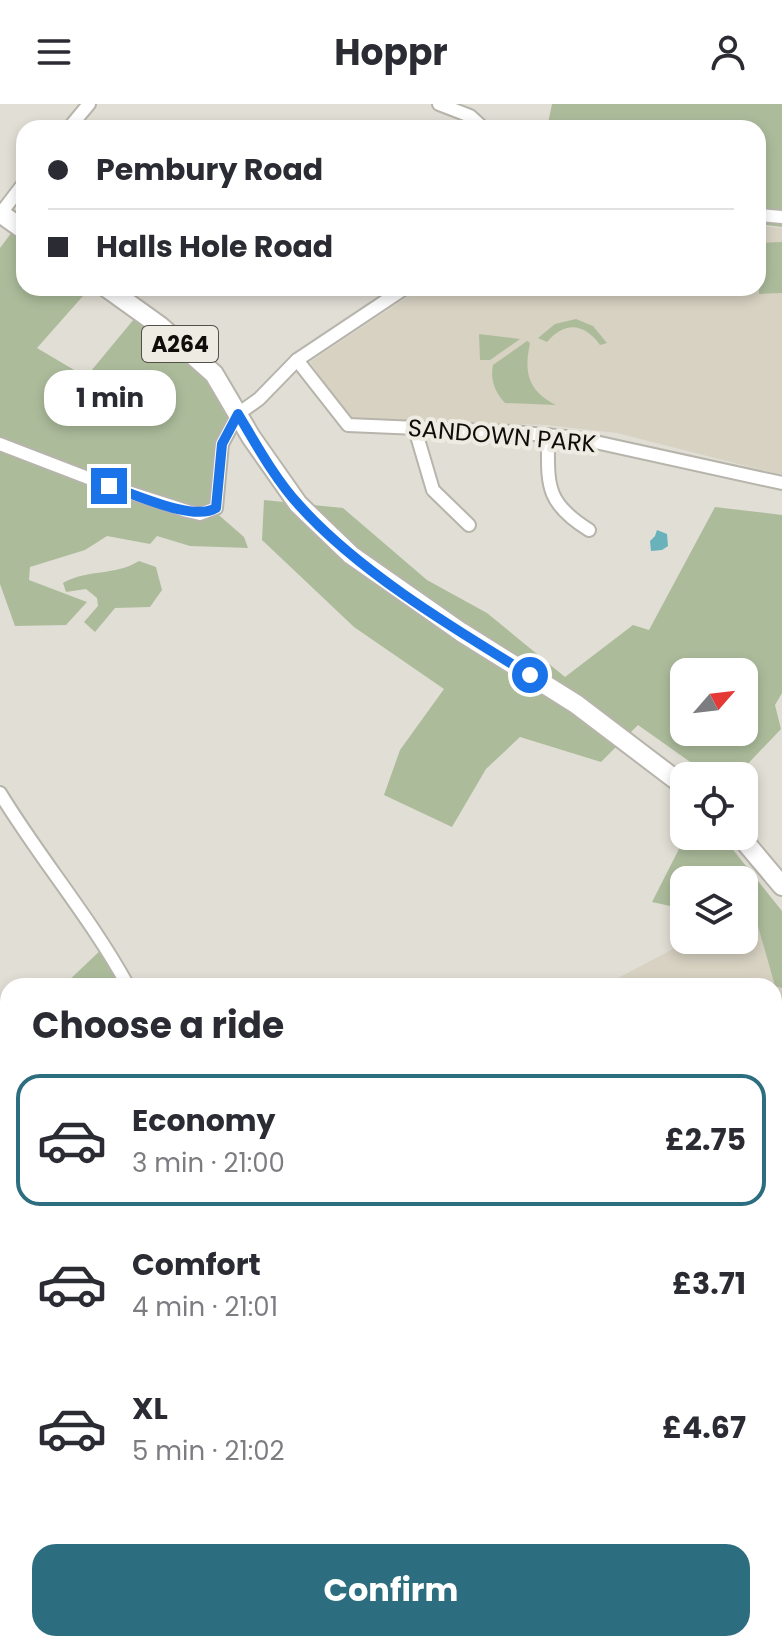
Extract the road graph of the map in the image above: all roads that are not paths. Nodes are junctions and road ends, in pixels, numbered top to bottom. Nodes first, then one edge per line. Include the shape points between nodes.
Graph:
1 (89, 104) edge
2 (439, 104) edge
3 (76, 120) edge
4 (474, 120) edge
5 (16, 193) edge
6 (0, 213) edge
7 (118, 296) edge
8 (393, 296) edge
9 (297, 360) junction
10 (238, 414) junction
11 (415, 429) junction
12 (548, 435) junction
13 (0, 444) edge
14 (782, 483) edge
15 (469, 525) dead end
16 (589, 530) dead end
17 (670, 775) edge
18 (0, 793) edge
19 (752, 850) edge
20 (782, 886) edge
21 (124, 978) edge

1 - 3 street
2 - 4 street
5 - 6 street
7 - 10 main road, A264 via 214,374
8 - 9 street
9 - 10 street
9 - 11 street, SANDOWN PARK via 348,425
10 - 13 street via 222,444 216,508 200,514
10 - 17 main road, A264 via 298,504 351,555 576,704
11 - 12 street, SANDOWN PARK
11 - 15 street via 433,490
12 - 14 street, SANDOWN PARK
12 - 16 street via 548,479 558,506
18 - 21 street
19 - 20 main road

